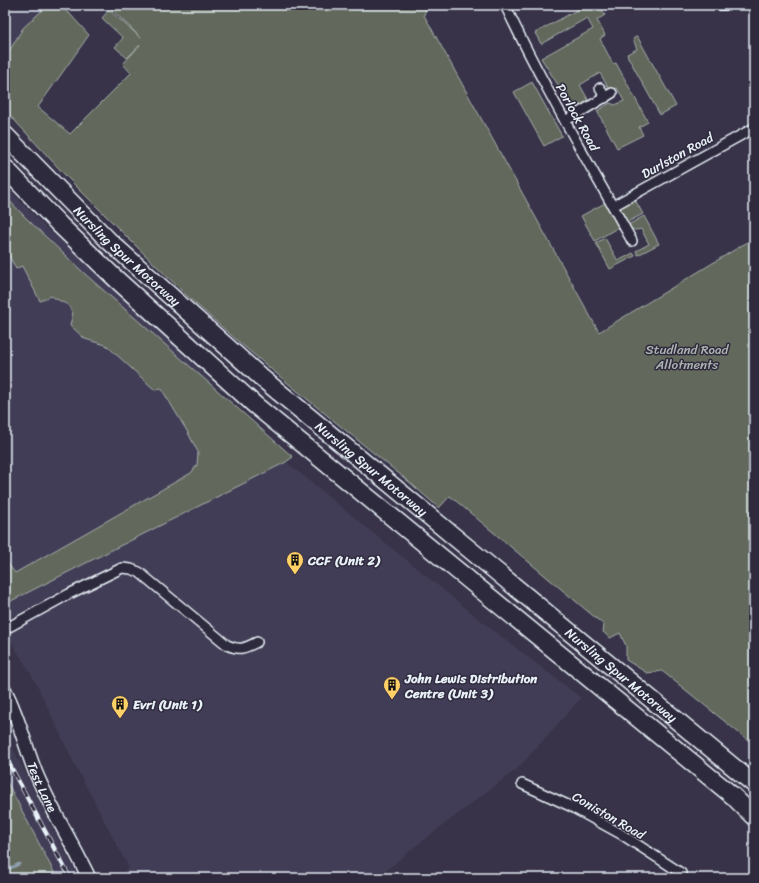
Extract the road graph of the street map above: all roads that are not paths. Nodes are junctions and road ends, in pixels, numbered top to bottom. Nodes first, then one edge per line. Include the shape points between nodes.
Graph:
1 (505, 5) edge
2 (720, 5) edge
3 (725, 5) edge
4 (600, 88) dead end
5 (565, 120) junction
6 (754, 128) edge
7 (5, 132) edge
8 (5, 135) edge
9 (18, 149) junction
10 (5, 168) edge
11 (613, 206) junction
12 (632, 241) dead end
13 (6, 629) edge
14 (257, 642) dead end
15 (5, 691) edge
16 (522, 784) dead end
17 (754, 784) edge
18 (754, 817) edge
19 (682, 876) edge
20 (89, 878) edge

1 - 5 street, Porlock Road
2 - 3 street
4 - 5 street via 608,96
5 - 11 street, Porlock Road
6 - 11 street, Durlston Road
7 - 9 highway
8 - 9 highway, Nursling Spur Motorway
9 - 17 highway, Nursling Spur Motorway via 109,241 263,379
10 - 18 highway, Nursling Spur Motorway via 115,278 255,405 733,796
11 - 12 street, Porlock Road
13 - 14 street via 122,568 139,572 234,649 248,647
15 - 20 street, Test Lane via 56,817
16 - 19 street, Coniston Road via 570,806 621,834

